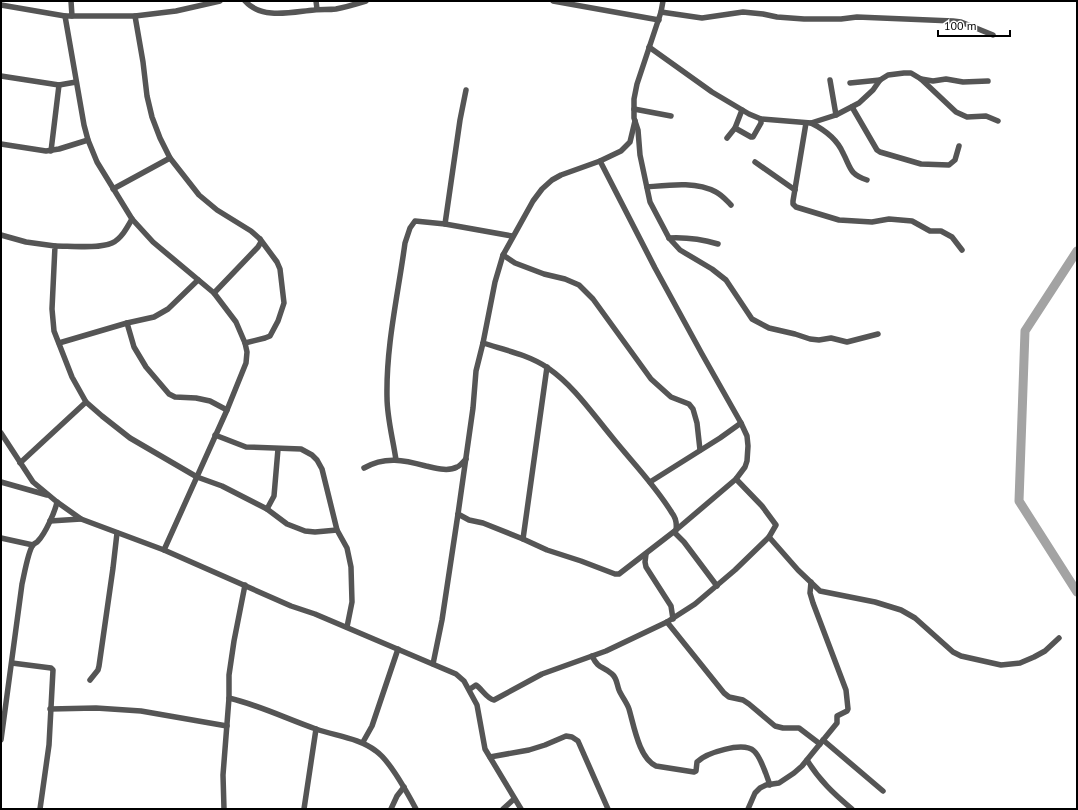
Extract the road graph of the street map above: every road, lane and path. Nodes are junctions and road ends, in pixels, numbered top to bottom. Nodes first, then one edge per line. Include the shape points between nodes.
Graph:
1 (71, 1) edge
2 (220, 1) edge
3 (245, 1) edge
4 (316, 1) edge
5 (366, 1) edge
6 (553, 1) edge
7 (663, 1) edge
8 (10, 4) edge
9 (1, 5) edge
10 (317, 9) junction
11 (661, 12) junction
12 (68, 16) junction
13 (134, 16) junction
14 (659, 20) junction
15 (994, 35) dead end
16 (649, 47) junction
17 (1, 76) edge
18 (921, 79) junction
19 (830, 80) dead end
20 (880, 80) junction
21 (988, 81) dead end
22 (76, 82) junction
23 (850, 83) dead end
24 (59, 84) junction
25 (466, 90) dead end
26 (852, 107) junction
27 (634, 109) junction
28 (742, 110) junction
29 (836, 115) junction
30 (671, 116) dead end
31 (761, 119) junction
32 (635, 121) junction
33 (998, 121) dead end
34 (808, 123) junction
35 (735, 128) junction
36 (727, 138) dead end
37 (88, 140) junction
38 (1, 144) edge
39 (959, 146) dead end
40 (51, 151) junction
41 (170, 158) junction
42 (600, 161) junction
43 (755, 162) dead end
44 (867, 180) dead end
45 (647, 187) junction
46 (113, 189) junction
47 (795, 190) junction
48 (731, 205) dead end
49 (132, 219) junction
50 (445, 224) junction
51 (1, 235) edge
52 (512, 236) junction
53 (669, 238) junction
54 (260, 239) junction
55 (718, 244) dead end
56 (55, 246) junction
57 (962, 250) dead end
58 (502, 255) junction
59 (198, 280) junction
60 (214, 292) junction
61 (128, 323) junction
62 (878, 334) dead end
63 (59, 343) junction
64 (245, 343) junction
65 (483, 343) junction
66 (547, 367) junction
67 (86, 402) junction
68 (227, 410) junction
69 (741, 423) junction
70 (1, 433) edge
71 (215, 435) junction
72 (278, 449) junction
73 (700, 450) junction
74 (466, 458) junction
75 (396, 460) junction
76 (20, 463) junction
77 (364, 468) dead end
78 (197, 477) junction
79 (736, 479) junction
80 (1, 482) edge
81 (650, 482) junction
82 (50, 496) junction
83 (56, 502) junction
84 (267, 509) junction
85 (458, 514) junction
86 (81, 519) junction
87 (50, 521) junction
88 (337, 530) junction
89 (675, 531) junction
90 (117, 533) junction
91 (769, 537) junction
92 (1, 538) edge
93 (523, 538) junction
94 (33, 545) junction
95 (164, 550) junction
96 (646, 554) junction
97 (811, 582) junction
98 (245, 585) junction
99 (717, 586) junction
100 (673, 619) junction
101 (667, 622) junction
102 (347, 627) junction
103 (1059, 638) dead end
104 (398, 649) junction
105 (592, 656) junction
106 (12, 663) junction
107 (433, 664) junction
108 (90, 680) dead end
109 (1, 687) edge
110 (9, 688) junction
111 (470, 689) junction
112 (229, 698) junction
113 (50, 709) junction
114 (228, 726) junction
115 (316, 728) junction
116 (1, 740) edge
117 (363, 742) junction
118 (822, 742) junction
119 (490, 757) junction
120 (807, 760) junction
121 (770, 785) junction
122 (404, 787) junction
123 (883, 791) dead end
124 (514, 799) junction
125 (40, 809) edge
126 (224, 809) edge
127 (304, 809) edge
128 (391, 809) edge
129 (416, 809) edge
130 (503, 809) edge
131 (521, 809) edge
132 (608, 809) edge
133 (748, 809) edge
134 (852, 809) edge

1 - 12 street
2 - 13 street via 176,11
3 - 10 street via 251,7 274,13
4 - 10 street
5 - 10 street via 336,8
6 - 14 street
7 - 11 street
8 - 9 street
8 - 12 street
11 - 14 street
11 - 15 street via 702,18 743,12 777,18 858,17 953,21
12 - 13 street
12 - 22 street
13 - 41 street via 152,117
14 - 16 street
16 - 27 street via 637,84
16 - 28 street
17 - 24 street
18 - 20 street via 911,73 904,73 888,75
18 - 21 street
18 - 33 street via 962,116 986,116
19 - 29 street
20 - 23 street
20 - 26 street via 863,100
22 - 24 street
22 - 37 street
24 - 40 street
25 - 50 street
26 - 29 street
26 - 39 street via 880,152 921,164 949,165 955,160
27 - 30 street
27 - 32 street
28 - 31 street
28 - 35 street
29 - 34 street
31 - 34 street
31 - 35 street via 751,138
32 - 42 street via 632,137 627,145 621,151
32 - 45 street
34 - 44 street via 829,134 843,152 851,172
34 - 47 street
35 - 36 street
37 - 40 street
37 - 46 street
38 - 40 street
41 - 46 street
41 - 54 street via 200,195 217,210
42 - 52 street via 571,170 552,180 532,201
42 - 69 street via 662,281
43 - 47 street
45 - 48 street via 685,185 710,189
45 - 53 street via 651,207
46 - 49 street
47 - 57 street via 793,204 796,207 839,220 912,221 930,231 941,231 952,237
49 - 56 street via 124,232 112,243 103,246
49 - 59 street via 153,242
50 - 52 street
50 - 75 street via 415,221 405,243 388,356 388,416
51 - 56 street
52 - 58 street
53 - 55 street via 699,238
53 - 62 street via 680,250 726,280 752,319 769,328 810,339 831,338 845,342
54 - 60 street via 258,247
54 - 64 street via 278,262 284,302 272,333 265,338
56 - 63 street via 52,309 54,331
58 - 65 street
58 - 73 street via 515,263 579,285 593,299 651,379 671,397 689,404 693,409
59 - 60 street
59 - 61 street via 162,313
60 - 64 street via 236,322
61 - 63 street
61 - 68 street via 134,347 146,367 169,394 210,401
63 - 67 street via 72,377
64 - 68 street via 246,363
65 - 66 street
65 - 74 street via 476,371
66 - 81 street via 560,377 594,414
66 - 93 street
67 - 76 street
67 - 78 street via 130,438
68 - 71 street
69 - 73 street
69 - 79 street via 747,436 748,455 744,468
70 - 76 street
71 - 72 street via 246,447
71 - 78 street
72 - 84 street via 274,496
72 - 88 street via 301,449 317,460 322,469
73 - 81 street
74 - 75 street via 452,469 439,469
74 - 85 street
75 - 77 street via 379,461
76 - 82 street via 34,482
78 - 84 street via 222,486
78 - 95 street
79 - 89 street
79 - 91 street via 776,525
80 - 82 street
81 - 89 street via 673,513 677,523
82 - 83 street
83 - 86 street
83 - 87 street
84 - 88 street via 287,524 305,531
85 - 93 street
85 - 107 street
86 - 87 street
86 - 90 street
87 - 94 street via 38,542
88 - 102 street via 347,548 351,567 352,602
89 - 96 street
89 - 99 street
90 - 95 street
90 - 108 street via 99,666
91 - 97 street
91 - 99 street
92 - 94 street
93 - 96 street via 547,550 581,560 614,574 622,573
94 - 106 street via 24,574
95 - 98 street
96 - 100 street via 646,567 671,606
97 - 103 street via 820,591 901,610 915,618 953,652 968,658 1001,665 1020,663 1039,654
97 - 118 street via 813,604 846,690 849,707 837,716 837,723
98 - 102 street
98 - 112 street via 229,675
99 - 100 street
100 - 101 street
101 - 105 street
101 - 118 street via 724,693 743,700 775,726 799,728
102 - 104 street
104 - 107 street
104 - 117 street via 372,726
105 - 111 street via 542,674 494,700 488,698 476,685
105 - 121 street via 599,666 615,677 629,708 644,756 652,764 695,772 697,762 702,758 732,747 742,747 755,751
106 - 110 street
106 - 113 street via 53,670
107 - 111 street via 456,674
109 - 110 street
110 - 116 street
111 - 119 street via 477,705 485,749
112 - 114 street
112 - 115 street
113 - 114 street via 96,708 134,711
113 - 125 street via 49,745
114 - 126 street via 223,775
115 - 117 street
115 - 127 street
117 - 122 street via 380,754
118 - 120 street
118 - 123 street
119 - 124 street
119 - 132 street via 529,750 566,736 572,737 578,741
120 - 121 street via 794,773 779,783
120 - 134 street via 822,782
121 - 133 street via 758,790
122 - 128 street
122 - 129 street
124 - 130 street
124 - 131 street

